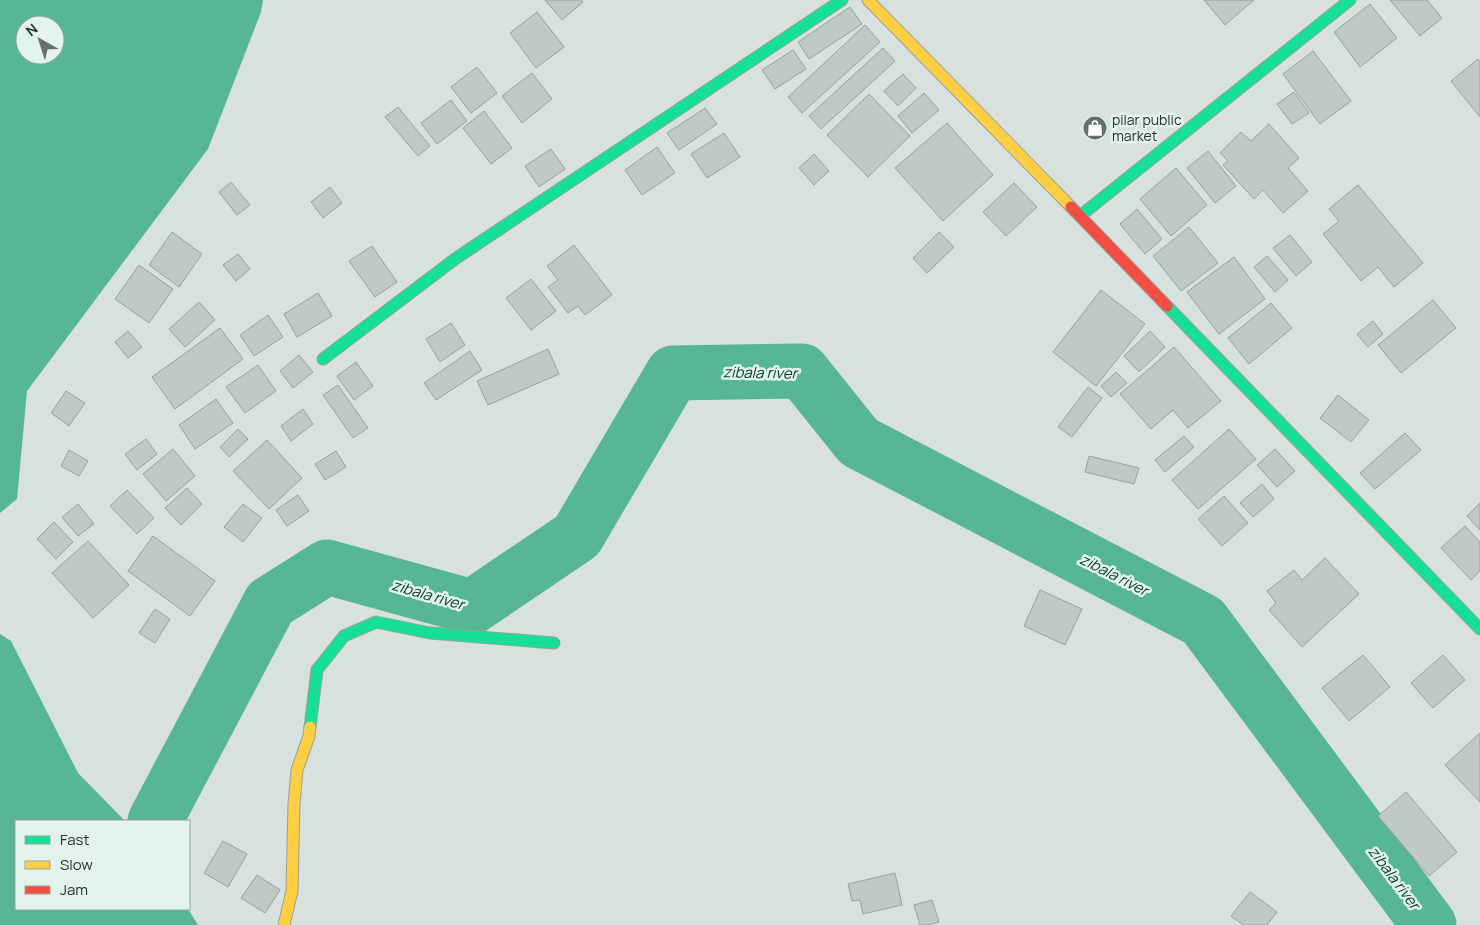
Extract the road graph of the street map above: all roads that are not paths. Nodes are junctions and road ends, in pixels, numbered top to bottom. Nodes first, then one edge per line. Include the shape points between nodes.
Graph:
1 (842, 0) edge
2 (868, 0) edge
3 (1350, 0) edge
4 (1080, 216) junction
5 (323, 358) dead end
6 (1480, 629) edge
7 (554, 643) dead end
8 (284, 925) edge

1 - 5 street via 455,259
2 - 4 street
3 - 4 street
4 - 6 street
7 - 8 street via 430,633 376,622 344,636 317,670 308,736 297,770 292,891

